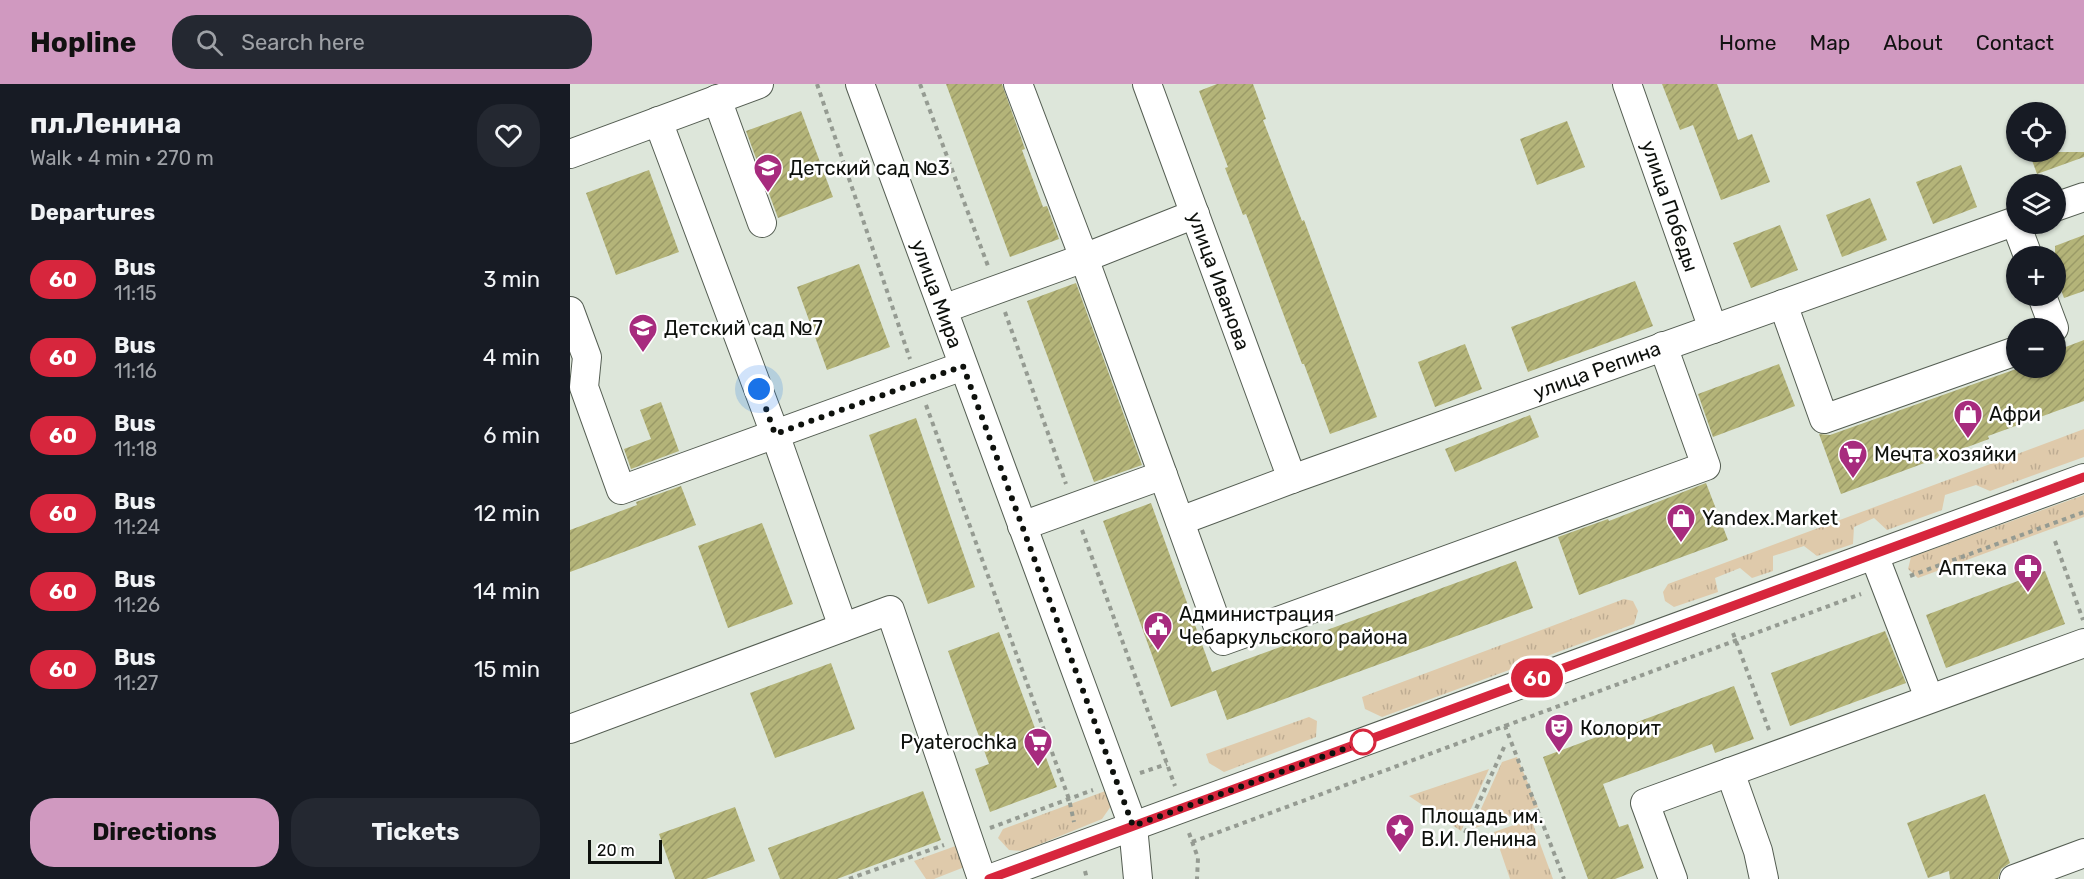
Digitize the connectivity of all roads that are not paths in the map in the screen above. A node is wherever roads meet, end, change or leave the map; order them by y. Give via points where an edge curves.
1 (759, 84) edge
2 (860, 84) edge
3 (1018, 84) edge
4 (1147, 84) edge
5 (1627, 84) edge
6 (717, 99) junction
7 (658, 121) junction
8 (570, 154) edge
9 (2084, 196) edge
10 (2066, 203) edge
11 (1195, 214) junction
12 (762, 223) dead end
13 (2006, 226) edge
14 (1084, 258) junction
15 (1783, 304) junction
16 (943, 309) junction
17 (570, 311) edge
18 (1713, 329) junction
19 (1663, 346) junction
20 (2006, 355) edge
21 (963, 366) junction
22 (775, 434) junction
23 (1163, 475) junction
24 (2084, 477) edge
25 (1292, 479) junction
26 (1180, 521) junction
27 (1023, 526) junction
28 (1874, 555) junction
29 (843, 627) junction
30 (2084, 643) edge
31 (1929, 698) junction
32 (570, 729) edge
33 (1730, 772) junction
34 (1133, 826) junction
35 (2084, 853) edge
36 (982, 879) edge
37 (989, 879) edge
38 (1138, 879) edge
39 (1673, 879) edge
40 (1764, 879) edge
41 (2014, 879) edge

1 - 6 street
2 - 16 street, улица Мира
3 - 14 street
4 - 11 street, улица Иванова
5 - 18 street, улица Победы
6 - 7 street
6 - 12 street
7 - 8 street
7 - 22 street
9 - 10 street
11 - 14 street
11 - 25 street, улица Иванова
13 - 15 street, улица Репина
14 - 16 street
14 - 23 street
15 - 18 street, улица Репина
15 - 20 street via 1824,419
16 - 21 street, улица Мира
17 - 22 street via 586,357 584,387 621,489
18 - 19 street, улица Репина
19 - 25 street, улица Репина
19 - 26 street via 1706,466 1279,621 1223,641
21 - 22 street
21 - 27 street, улица Мира
22 - 29 street
23 - 26 street
23 - 27 street
24 - 28 street
25 - 26 street, улица Репина
27 - 34 street, улица Мира
28 - 31 street
28 - 34 street
29 - 32 street
29 - 36 street via 890,610
30 - 31 street
31 - 33 street
33 - 39 street via 1645,803
33 - 40 street
34 - 37 street
34 - 38 street, улица Мира
35 - 41 street

